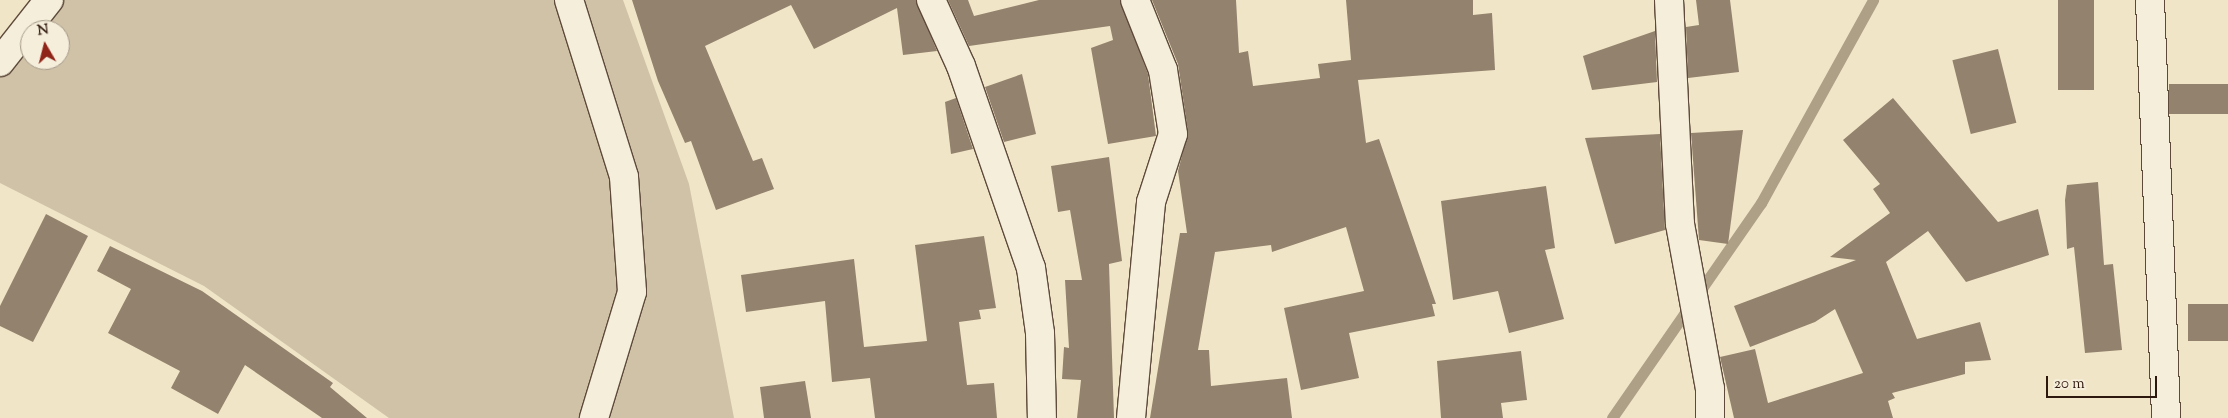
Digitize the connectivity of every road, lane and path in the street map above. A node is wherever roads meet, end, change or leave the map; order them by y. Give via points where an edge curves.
1 (49, 0) edge
2 (569, 0) edge
3 (931, 0) edge
4 (1135, 0) edge
5 (1669, 0) edge
6 (2150, 0) edge
7 (0, 62) edge
8 (594, 418) edge
9 (1042, 418) edge
10 (1130, 418) edge
11 (1710, 418) edge
12 (2166, 418) edge

1 - 7 street
2 - 8 street via 624,177 632,292
3 - 9 street via 961,66 1031,268 1040,333
4 - 10 street via 1162,70 1173,134 1151,202
5 - 11 street via 1678,207 1686,269 1710,389
6 - 12 street

